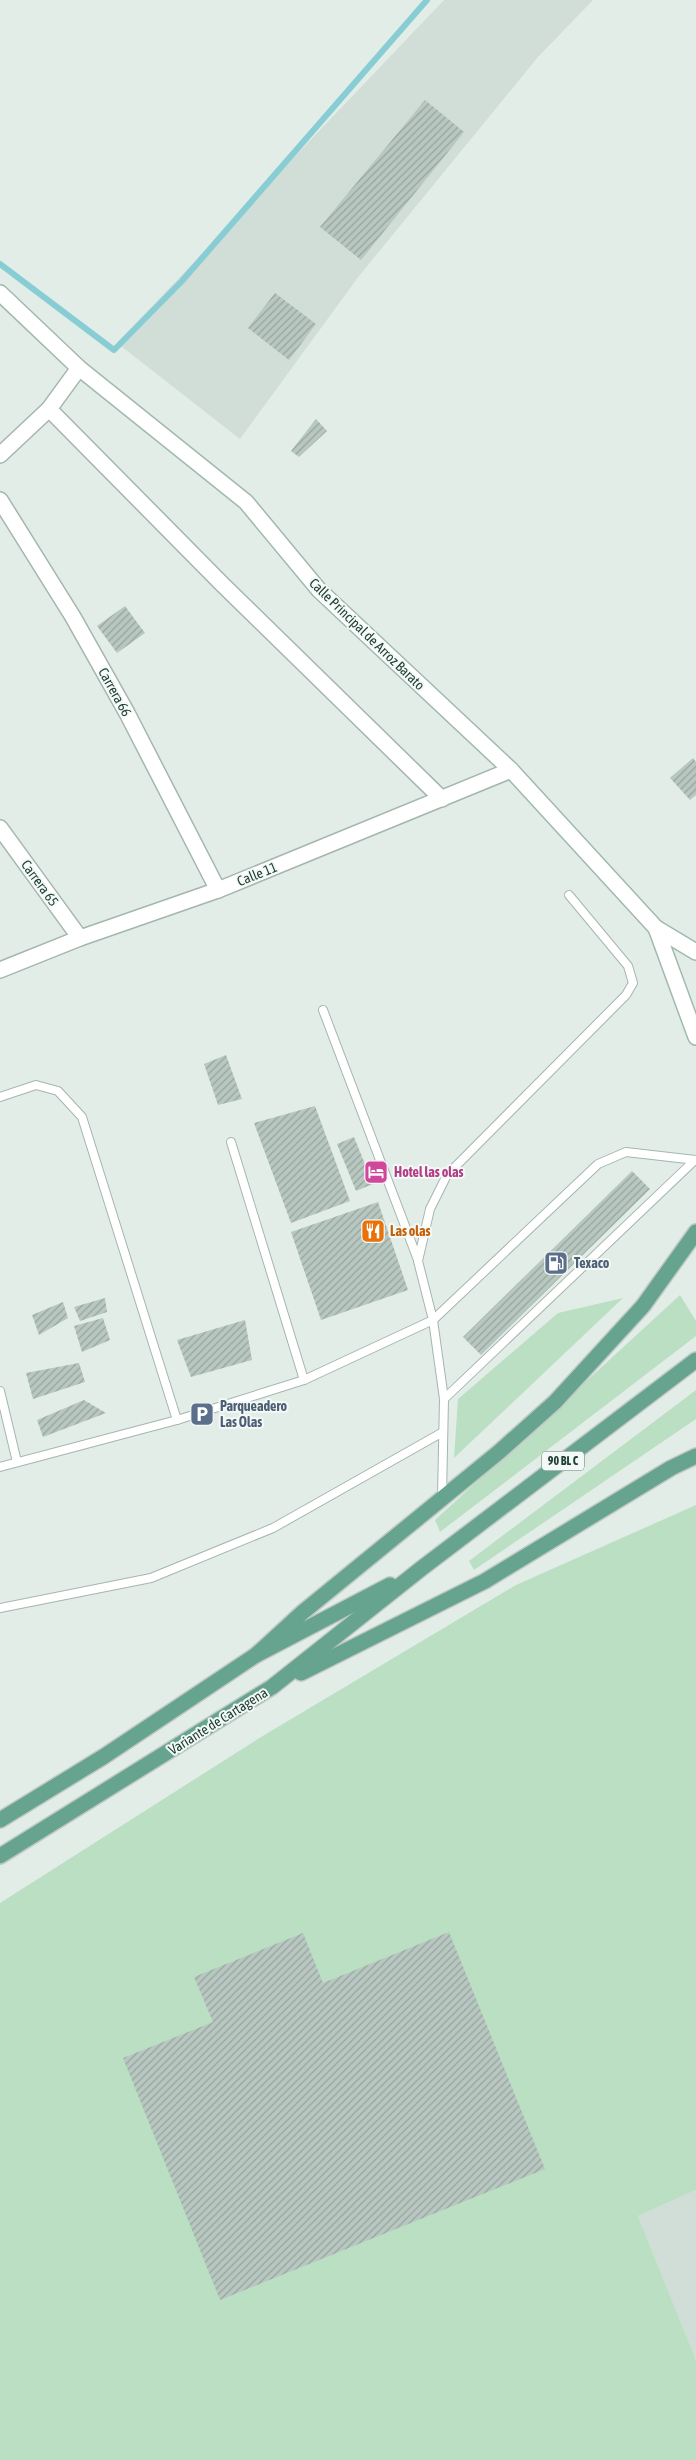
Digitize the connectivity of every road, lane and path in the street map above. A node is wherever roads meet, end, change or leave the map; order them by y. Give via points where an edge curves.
1 (1, 294) edge
2 (79, 368) junction
3 (49, 409) junction
4 (0, 454) edge
5 (0, 500) edge
6 (511, 770) junction
7 (442, 799) junction
8 (0, 828) edge
9 (218, 890) junction
10 (569, 895) dead end
11 (656, 928) junction
12 (80, 938) junction
13 (696, 952) edge
14 (0, 970) edge
15 (323, 1010) dead end
16 (696, 1037) edge
17 (0, 1097) edge
18 (231, 1142) dead end
19 (695, 1160) edge
20 (696, 1232) edge
21 (418, 1261) junction
22 (433, 1320) junction
23 (696, 1360) edge
24 (304, 1380) junction
25 (0, 1391) edge
26 (444, 1399) junction
27 (177, 1420) junction
28 (444, 1432) junction
29 (696, 1456) edge
30 (17, 1462) junction
31 (0, 1467) edge
32 (442, 1496) junction
33 (426, 1565) junction
34 (0, 1608) edge
35 (256, 1655) junction
36 (272, 1687) junction
37 (0, 1820) edge
38 (0, 1856) edge

1 - 2 street, Calle Principal de Arroz Barato
2 - 3 street
2 - 6 street, Calle Principal de Arroz Barato via 246,502 319,590
3 - 4 street
3 - 7 street
5 - 9 street, Carrera 66 via 78,625
6 - 7 street, Calle 11
6 - 11 street, Calle Principal de Arroz Barato
7 - 9 street, Calle 11
8 - 12 street, Carrera 65
9 - 12 street, Calle 11
10 - 21 lane via 628,966 633,982 626,995 447,1175 430,1209
11 - 13 street, Calle Principal de Arroz Barato
11 - 16 street, Calle Principal de Arroz Barato
12 - 14 street, Calle 11
15 - 21 lane
17 - 27 lane via 36,1086 58,1091 82,1117
18 - 24 lane
19 - 22 lane via 626,1152 598,1164
19 - 26 lane
20 - 32 main road via 643,1306 555,1402 499,1452
21 - 22 lane
22 - 24 lane
22 - 26 lane
23 - 33 main road, Variante de Cartagena / 90 BL C
24 - 27 lane
25 - 30 lane
26 - 28 lane
27 - 30 lane
28 - 32 lane
28 - 34 lane via 273,1528 151,1578
29 - 36 main road via 486,1581
30 - 31 lane
32 - 35 main road
33 - 35 main road, Variante de Cartagena / 90 BL C
33 - 36 main road, Variante de Cartagena / 90 BL C
35 - 37 main road, Variante de Cartagena via 103,1757
36 - 38 main road, Variante de Cartagena

